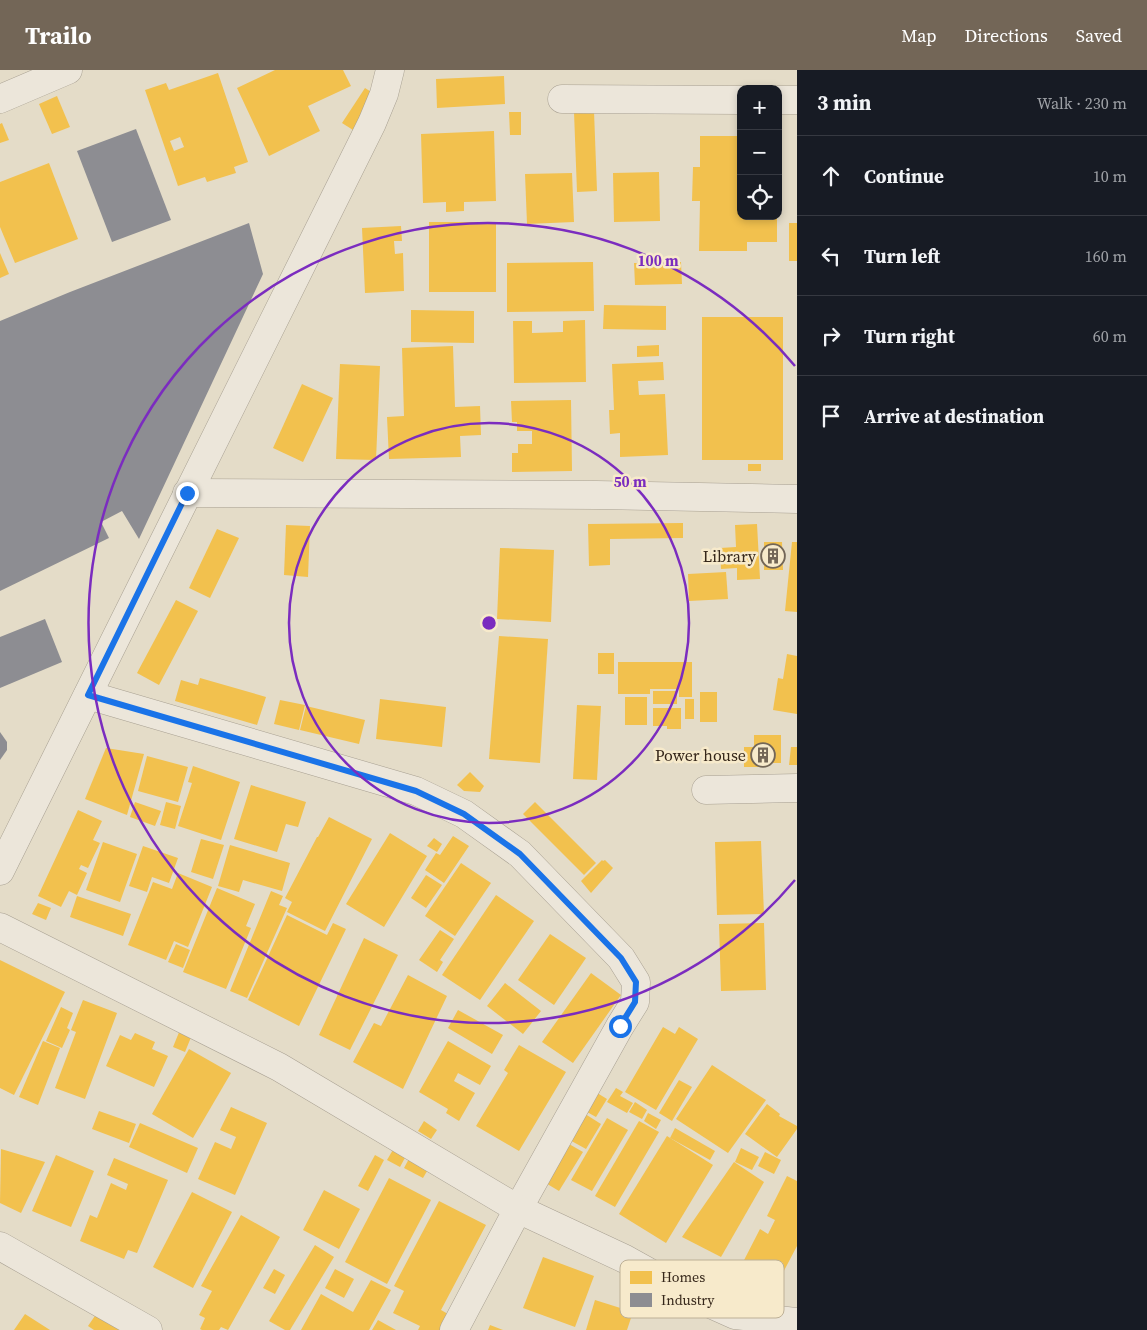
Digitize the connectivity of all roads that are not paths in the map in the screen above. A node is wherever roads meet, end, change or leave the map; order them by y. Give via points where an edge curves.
1 (68, 70) edge
2 (390, 70) edge
3 (0, 99) edge
4 (562, 99) dead end
5 (737, 100) edge
6 (782, 100) edge
7 (797, 100) edge
8 (187, 493) junction
9 (797, 499) edge
10 (88, 695) junction
11 (797, 788) edge
12 (706, 790) dead end
13 (0, 872) edge
14 (0, 927) edge
15 (518, 1210) junction
16 (0, 1246) edge
17 (627, 1260) edge
18 (762, 1318) edge
19 (797, 1322) edge
20 (148, 1330) edge
21 (454, 1330) edge

1 - 3 street
2 - 8 street via 372,124
4 - 5 street
6 - 7 street
8 - 9 street
8 - 10 street
10 - 13 street
10 - 15 street via 416,791 464,814 520,854 621,958 636,982 635,1002
11 - 12 street
14 - 15 street via 279,1067
15 - 17 street
15 - 21 street
16 - 20 street
18 - 19 street

